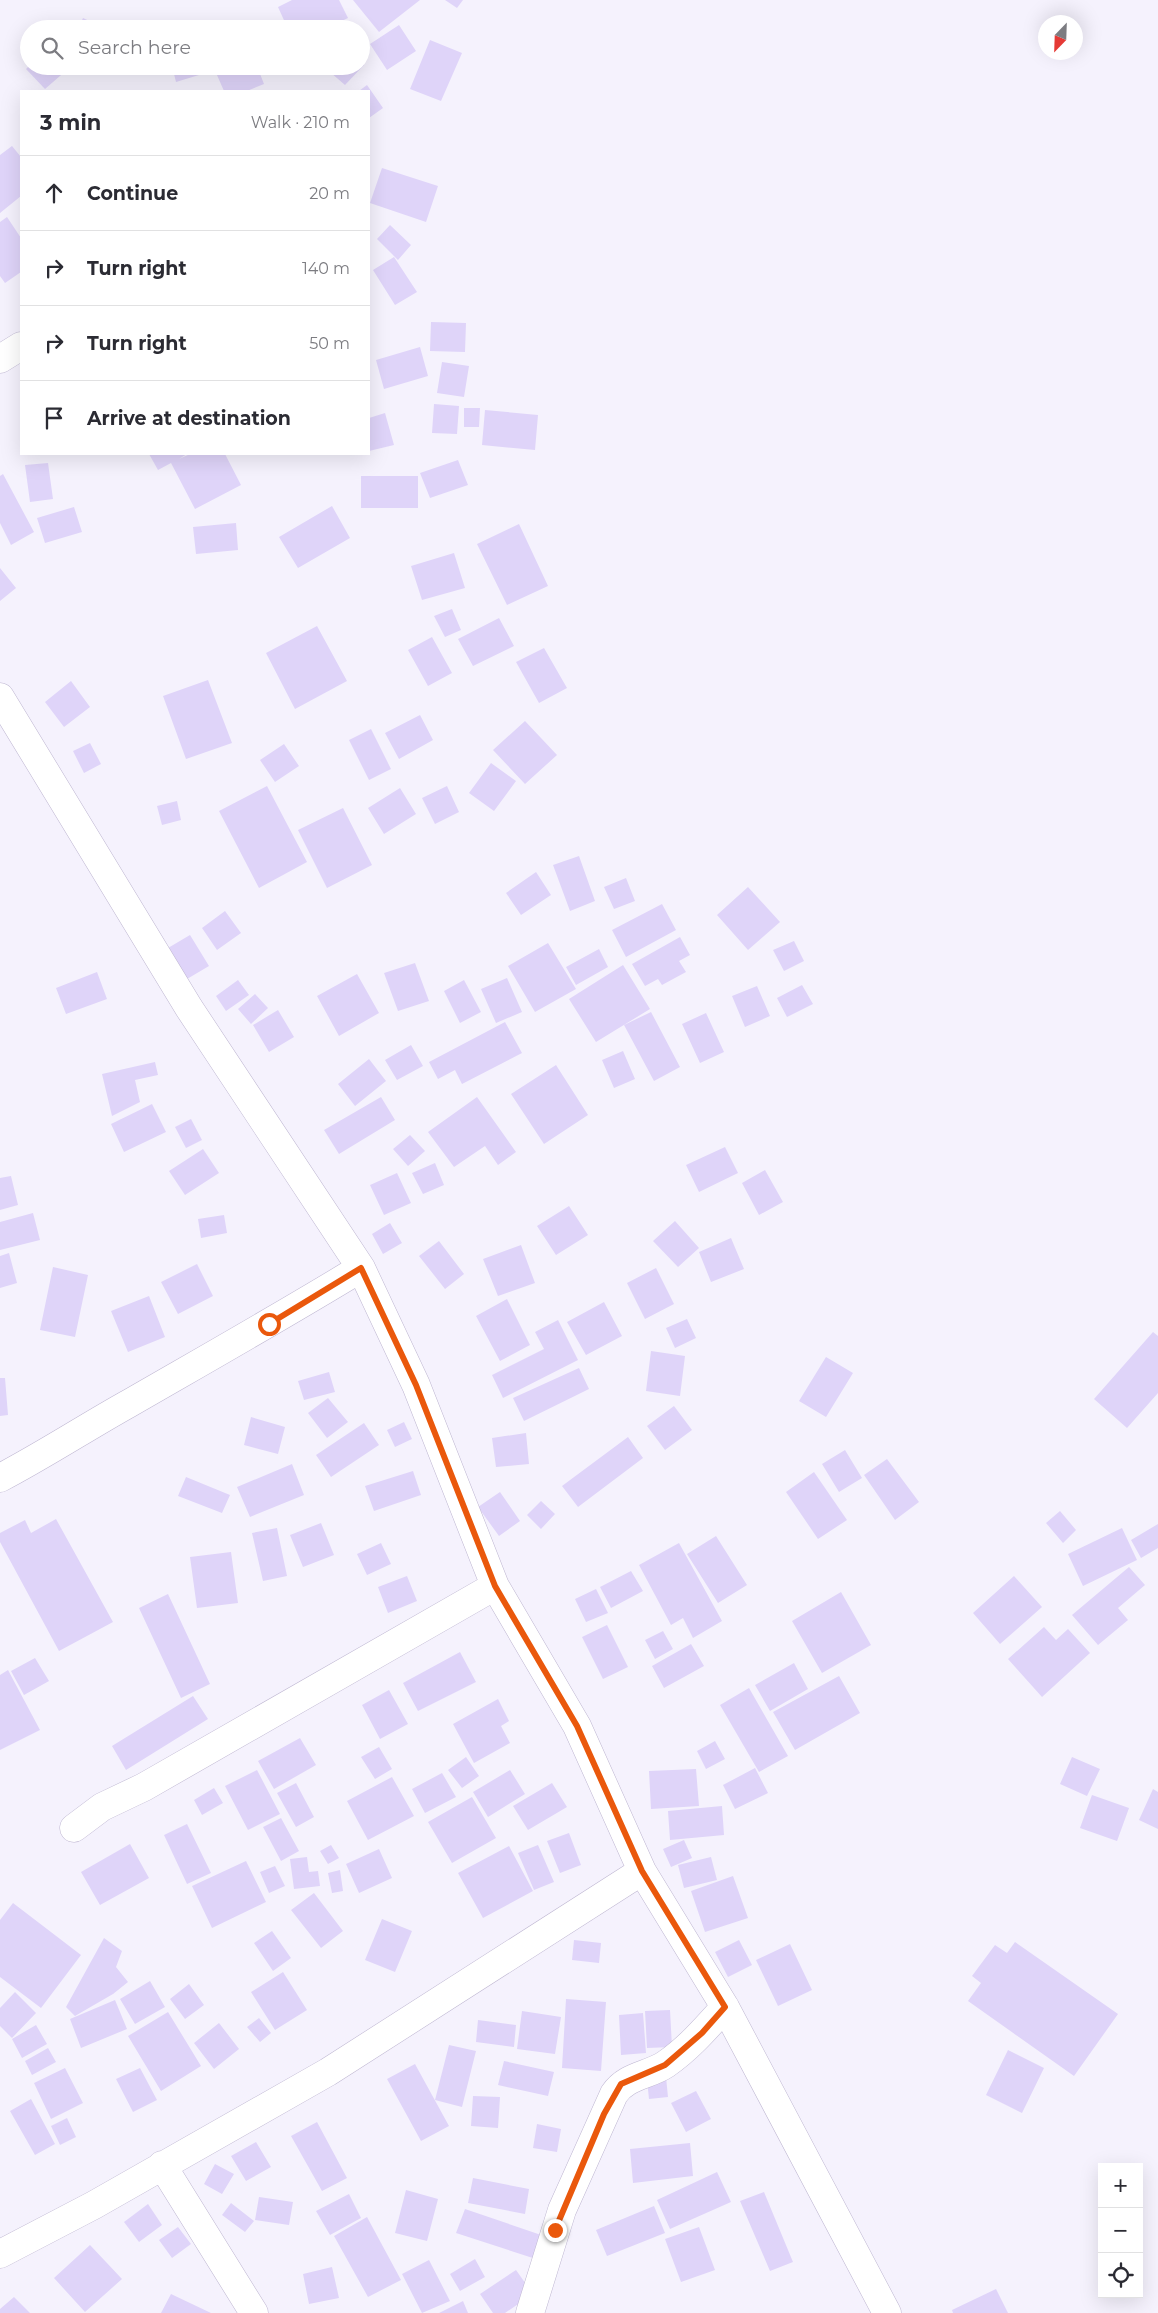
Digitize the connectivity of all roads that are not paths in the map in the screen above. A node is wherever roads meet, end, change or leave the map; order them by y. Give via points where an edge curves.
1 (20, 347) edge
2 (0, 359) edge
3 (0, 697) edge
4 (361, 1268) junction
5 (0, 1478) edge
6 (495, 1586) junction
7 (74, 1828) dead end
8 (642, 1871) junction
9 (725, 2007) junction
10 (162, 2165) junction
11 (0, 2254) edge
12 (254, 2313) edge
13 (530, 2313) edge
14 (887, 2313) edge

1 - 2 street
3 - 4 street via 189,1008
4 - 5 street
4 - 6 street via 416,1385
6 - 7 street via 144,1787 102,1807
6 - 8 street via 577,1726
8 - 9 street
8 - 10 street via 328,2072
9 - 13 street via 665,2065 621,2084 614,2094 562,2210
9 - 14 street
10 - 11 street
10 - 12 street

